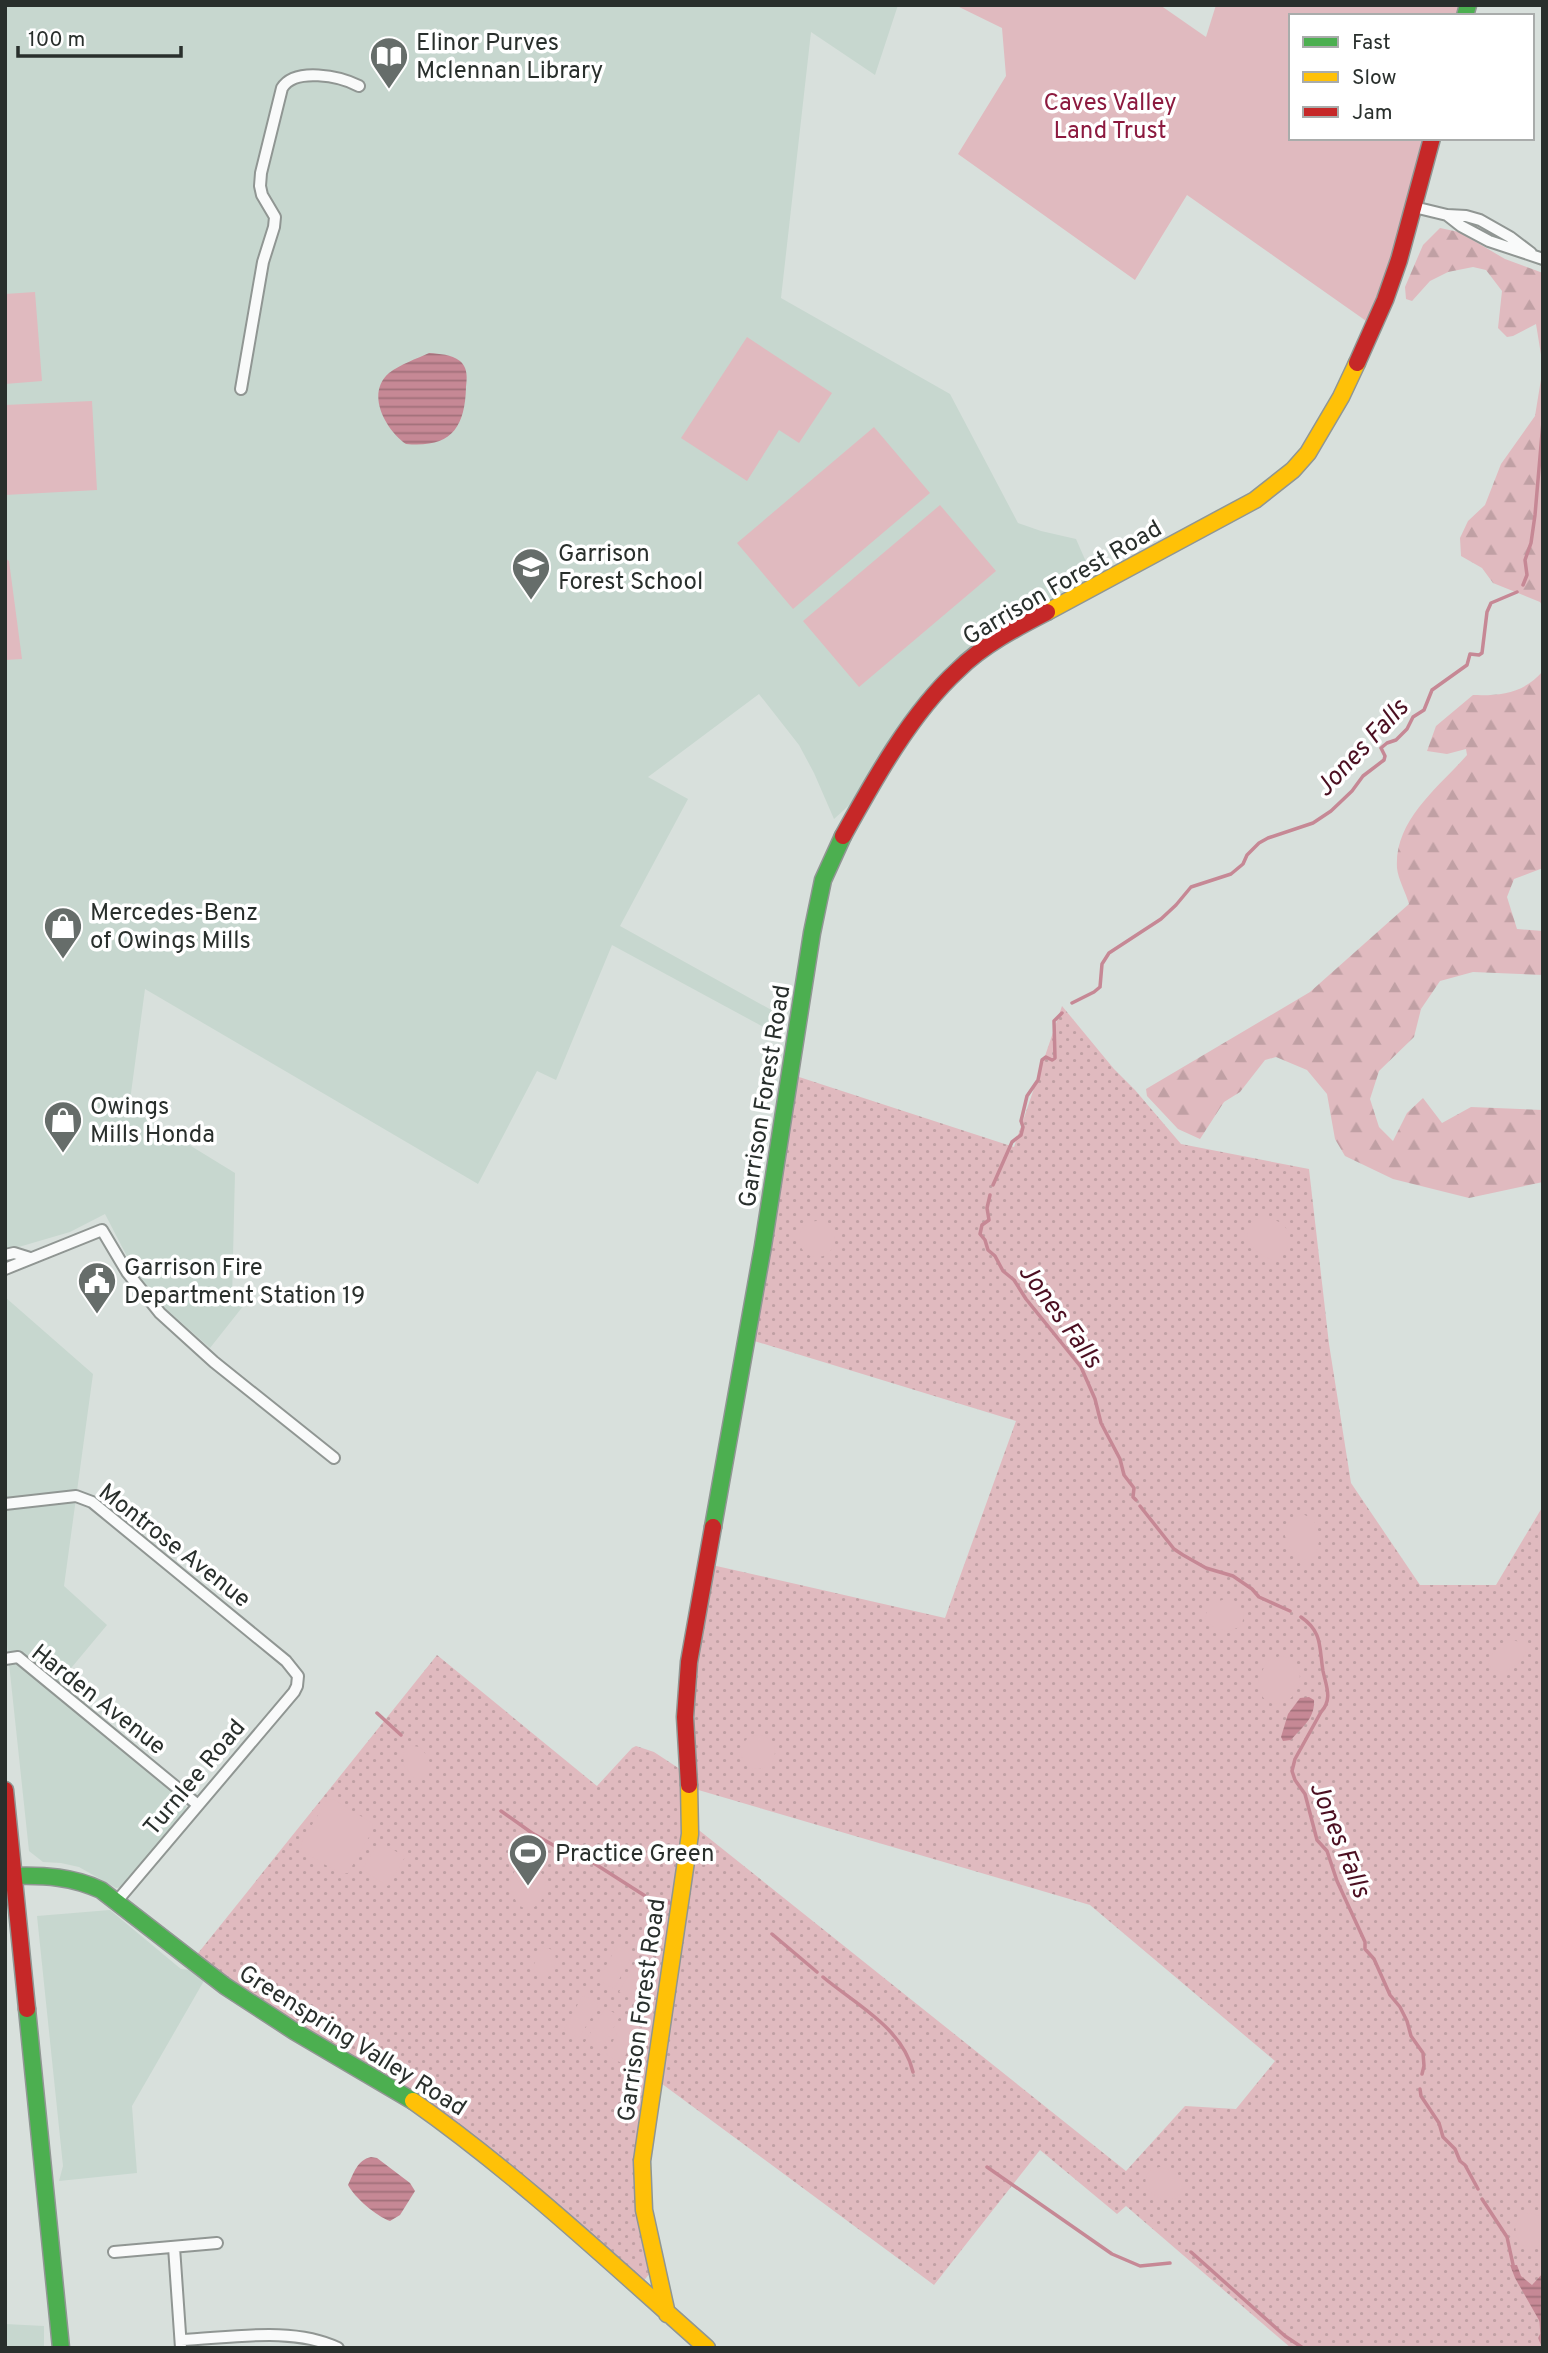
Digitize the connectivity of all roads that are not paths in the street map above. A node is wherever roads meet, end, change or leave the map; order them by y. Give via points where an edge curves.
1 (359, 86) dead end
2 (1431, 140) edge
3 (1414, 207) junction
4 (1543, 259) edge
5 (241, 389) dead end
6 (5, 1255) edge
7 (30, 1258) junction
8 (5, 1269) edge
9 (334, 1458) dead end
10 (5, 1504) edge
11 (5, 1659) edge
12 (298, 1676) joint
13 (5, 1790) edge
14 (198, 1805) junction
15 (8, 1876) edge
16 (117, 1901) junction
17 (217, 2243) dead end
18 (174, 2247) junction
19 (114, 2252) dead end
20 (667, 2314) junction
21 (181, 2344) edge
22 (61, 2348) edge
23 (338, 2348) edge
24 (707, 2348) edge

1 - 5 street via 335,77 295,77 282,88 260,186 275,217 274,227
2 - 3 main road, Garrison Forest Road
3 - 4 street via 1447,215 1489,242
3 - 20 main road, Garrison Forest Road via 1385,299 1341,397 1320,436 1293,470 1255,500 1021,626 957,670 928,701 871,785 823,880 686,1688 690,1834 642,2161 643,2210
6 - 7 street
7 - 8 street
7 - 9 street via 102,1230 127,1272 160,1313
10 - 12 street, Montrose Avenue via 76,1496 92,1502 286,1661
11 - 14 street, Harden Avenue via 18,1657
12 - 14 street, Turnlee Road via 294,1692
13 - 15 main road
14 - 16 street, Turnlee Road
15 - 16 main road, Greenspring Valley Road via 77,1880
15 - 22 main road
16 - 20 main road, Greenspring Valley Road via 225,1986 401,2092 460,2134
17 - 18 street
18 - 19 street
18 - 21 street
20 - 24 main road, Greenspring Valley Road
21 - 23 street via 298,2336

